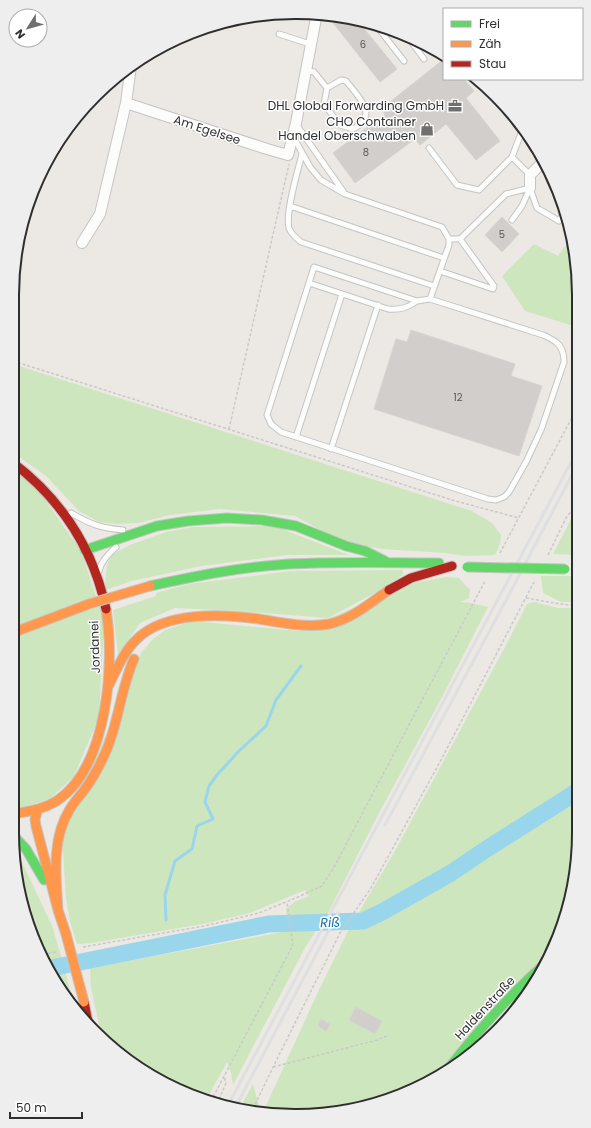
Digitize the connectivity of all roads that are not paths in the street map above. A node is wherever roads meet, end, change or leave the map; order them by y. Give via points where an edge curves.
1 (315, 20) edge
2 (382, 33) edge
3 (279, 34) dead end
4 (310, 44) junction
5 (414, 46) edge
6 (424, 59) dead end
7 (404, 61) dead end
8 (306, 70) junction
9 (130, 74) edge
10 (327, 88) junction
11 (126, 103) junction
12 (296, 124) junction
13 (520, 135) edge
14 (291, 139) junction
15 (429, 148) dead end
16 (302, 154) junction
17 (512, 157) junction
18 (539, 166) edge
19 (530, 175) junction
20 (530, 188) junction
21 (345, 194) junction
22 (290, 206) junction
23 (561, 218) edge
24 (512, 220) dead end
25 (449, 239) junction
26 (460, 239) junction
27 (82, 243) dead end
28 (444, 258) junction
29 (440, 271) junction
30 (309, 283) junction
31 (434, 286) junction
32 (342, 294) junction
33 (430, 299) junction
34 (418, 301) junction
35 (378, 305) junction
36 (296, 437) junction
37 (331, 448) junction
38 (19, 467) edge
39 (60, 508) junction
40 (142, 530) junction
41 (85, 550) junction
42 (387, 563) junction
43 (452, 566) junction
44 (568, 569) dead end
45 (98, 580) junction
46 (164, 624) junction
47 (19, 630) edge
48 (108, 685) junction
49 (38, 809) junction
50 (19, 813) edge
51 (20, 842) edge
52 (58, 910) junction
53 (533, 974) edge
54 (86, 1013) edge
55 (458, 1056) edge

1 - 4 street
2 - 7 lane
3 - 4 lane
4 - 8 street
5 - 6 lane
8 - 10 lane via 314,72
8 - 12 street
9 - 11 street
10 - 10 lane via 324,104 340,125 353,129 365,121 365,106 346,81 341,80
11 - 14 street, Am Egelsee via 289,156
11 - 27 street via 100,214
12 - 14 street
12 - 21 lane
13 - 17 lane
14 - 16 lane
15 - 17 lane via 457,185 479,190
16 - 21 lane via 321,180
16 - 22 lane
17 - 19 lane
18 - 19 street
19 - 20 street
20 - 23 lane via 537,208 559,221
20 - 24 lane
20 - 26 lane via 506,194
21 - 25 lane via 442,226
22 - 28 lane
22 - 31 lane via 288,226 291,233 301,242
25 - 26 lane
25 - 28 lane
26 - 29 lane via 494,286 493,289
28 - 29 lane
29 - 31 lane
30 - 32 lane
30 - 34 lane via 314,267
30 - 36 lane via 267,415 275,428
31 - 33 lane
32 - 35 lane
32 - 36 lane
33 - 34 lane
33 - 37 lane via 542,335 558,344 564,353 564,362 541,430 509,492 496,500 488,499
34 - 35 lane via 399,310
35 - 37 lane
36 - 37 lane
38 - 39 main road, Jordanei via 38,482
39 - 40 lane via 88,523 104,528
39 - 41 main road, Jordanei
40 - 41 main road
40 - 42 main road via 188,520 262,520 296,526 365,551
40 - 45 lane via 119,543 107,555 100,567
41 - 45 main road, Jordanei
42 - 43 main road via 439,563
42 - 47 main road, bridge via 277,565 215,572 150,586
43 - 44 main road, bridge
43 - 46 main road via 398,584 356,614 336,623 286,623 207,615 179,618
45 - 48 main road, Jordanei via 108,619
46 - 48 main road via 150,629 133,642
46 - 52 main road via 138,651 131,664 124,680 107,750 60,832 56,861
48 - 49 main road, Jordanei via 102,721 85,769 62,797
49 - 50 main road, Jordanei
49 - 52 main road via 36,826
51 - 52 main road via 28,851
52 - 54 main road, bridge
53 - 55 main road, Haldenstraße via 475,1034

